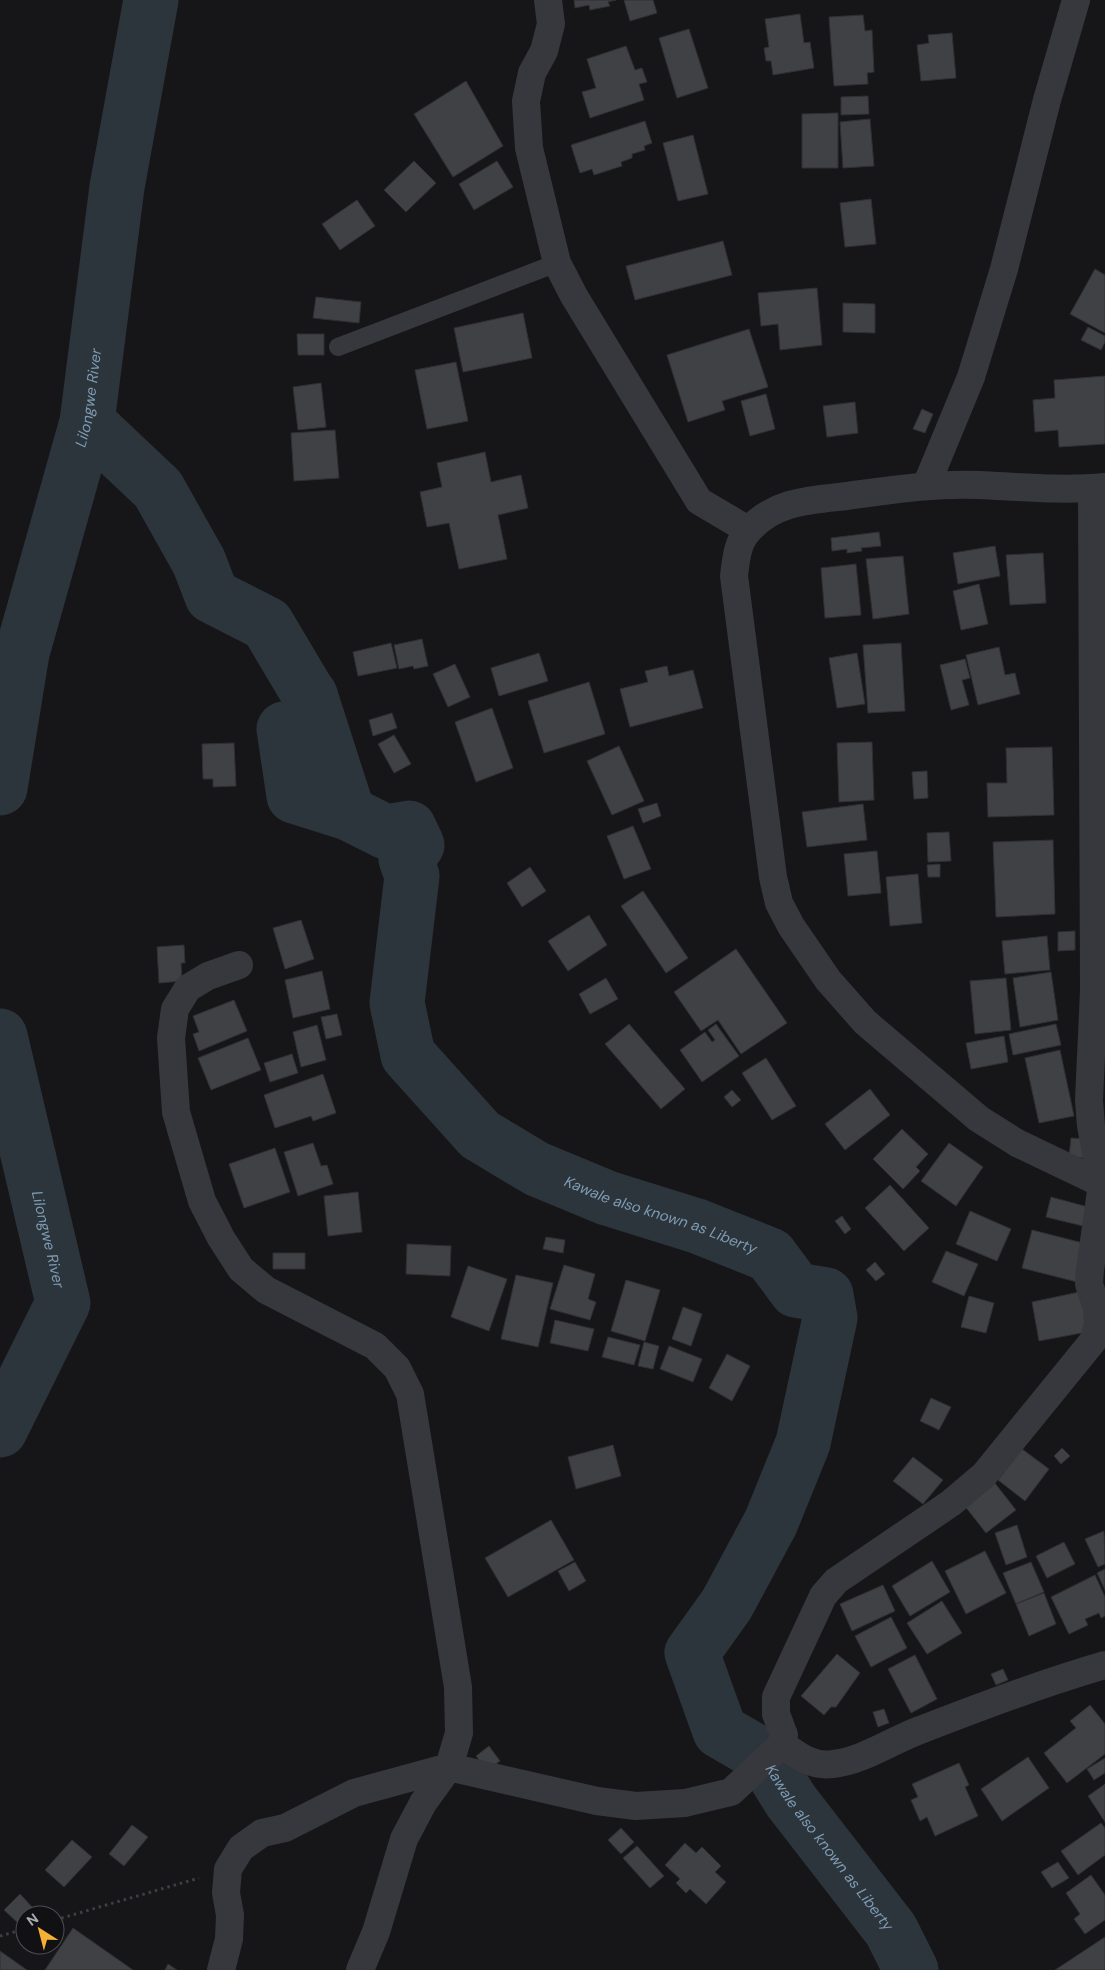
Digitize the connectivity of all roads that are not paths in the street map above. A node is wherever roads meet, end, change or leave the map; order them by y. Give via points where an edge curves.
1 (548, 0) edge
2 (1076, 0) edge
3 (557, 263) junction
4 (338, 347) dead end
5 (926, 486) junction
6 (1099, 487) edge
7 (748, 530) junction
8 (239, 965) dead end
9 (1103, 1185) edge
10 (1105, 1665) edge
11 (779, 1747) junction
12 (449, 1767) junction
13 (221, 1970) edge
14 (360, 1970) edge

1 - 3 street via 551,24 544,51 532,73 526,101 529,148
2 - 5 street via 1004,269 971,377
3 - 4 lane
3 - 7 street via 699,500
5 - 6 street
5 - 7 street via 794,502 767,514
6 - 9 street via 1094,991 1089,1100
7 - 9 street via 737,550 734,576 773,877 779,903 791,926 828,980 865,1022 980,1119 1017,1143
8 - 12 street via 208,976 188,988 175,1009 171,1038 176,1112 202,1201 241,1269 266,1290 375,1346 397,1368 410,1394 458,1686 459,1733
9 - 11 street via 1089,1284 1097,1308 1098,1325 1093,1341 984,1475 951,1503 836,1581 822,1596 776,1698 776,1714 784,1735
10 - 11 street via 983,1706 890,1742 862,1758 832,1764 806,1761
11 - 12 street via 731,1792 685,1803 636,1806 597,1801
12 - 13 street via 354,1793 285,1828 262,1834 241,1848 228,1869 229,1939
12 - 14 street via 423,1803 404,1839 376,1932

